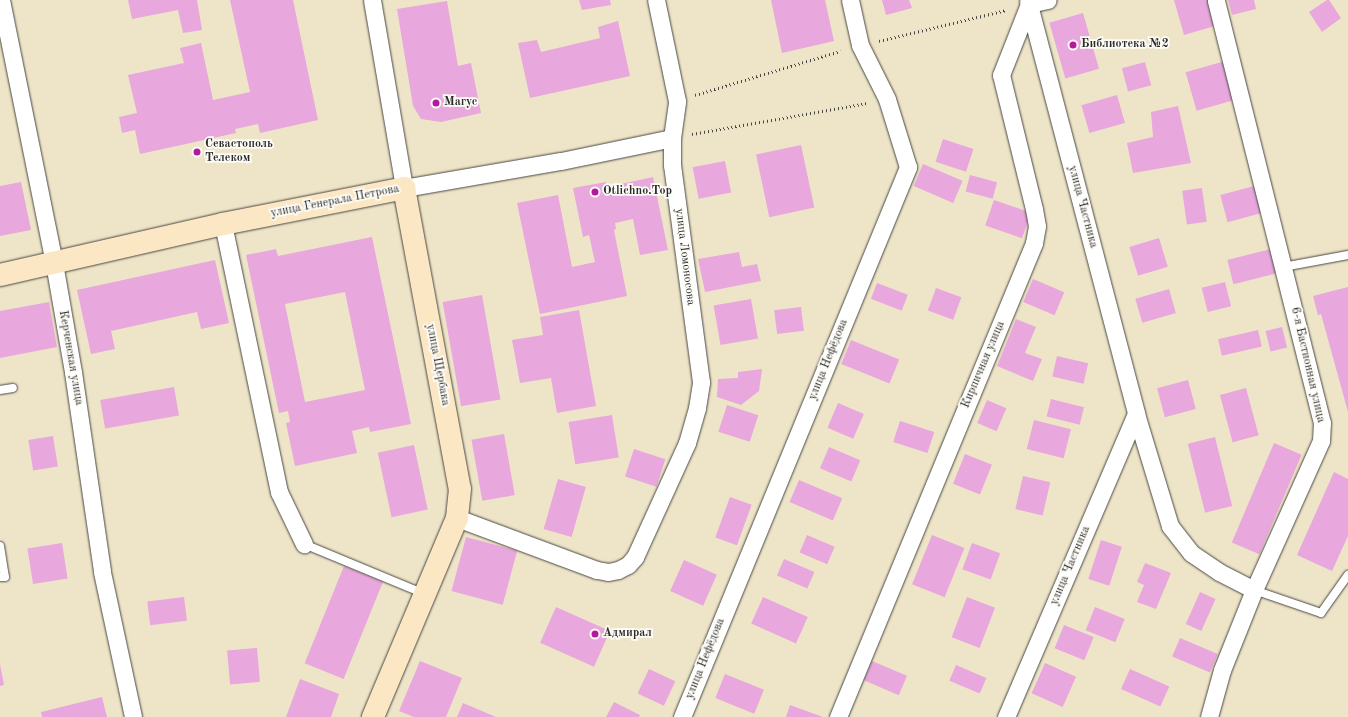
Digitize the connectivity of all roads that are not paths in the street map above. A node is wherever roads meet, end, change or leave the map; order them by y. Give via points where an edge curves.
1 (0, 0) edge
2 (372, 0) edge
3 (656, 0) edge
4 (850, 0) edge
5 (1048, 0) edge
6 (1216, 0) edge
7 (1029, 2) edge
8 (672, 138) junction
9 (404, 188) junction
10 (224, 224) junction
11 (1348, 255) edge
12 (54, 263) junction
13 (1283, 267) junction
14 (0, 275) edge
15 (13, 388) dead end
16 (0, 390) edge
17 (1136, 414) junction
18 (457, 518) junction
19 (304, 544) joint
20 (0, 546) edge
21 (1348, 575) edge
22 (0, 577) edge
23 (1254, 590) junction
24 (424, 594) junction
25 (133, 717) edge
26 (373, 717) edge
27 (682, 717) edge
28 (838, 717) edge
29 (1006, 717) edge
30 (1209, 717) edge

1 - 12 street, Керченская улица
2 - 9 street, улица Щербака
3 - 8 street, улица Ломоносова via 677,100
4 - 27 street, улица Нефёдова via 860,45 887,99 908,167
5 - 7 street
6 - 13 street, 6-я Бастионная улица
7 - 17 street, улица Частника
7 - 28 street, Кирпичная улица via 1001,75 1034,209 1037,226 1034,243
8 - 9 street, улица Генерала Петрова via 561,161
8 - 18 street, улица Ломоносова via 672,165 701,382 687,443 635,557 618,570 597,570
9 - 10 main road, улица Генерала Петрова
9 - 18 main road, улица Щербака via 460,489
10 - 12 main road, улица Генерала Петрова
10 - 19 street via 279,492
11 - 13 lane
12 - 14 main road, улица Генерала Петрова
12 - 25 street, Керченская улица via 78,398 102,572
13 - 23 street, 6-я Бастионная улица via 1319,406 1322,431 1321,441
15 - 16 lane
17 - 23 street, улица Частника via 1170,526 1191,553 1219,572
17 - 29 street, улица Частника
18 - 24 main road, улица Щербака
19 - 24 lane
20 - 22 lane via 5,577
21 - 23 lane via 1321,612
23 - 30 street, 6-я Бастионная улица via 1222,670
24 - 26 main road, улица Щербака

